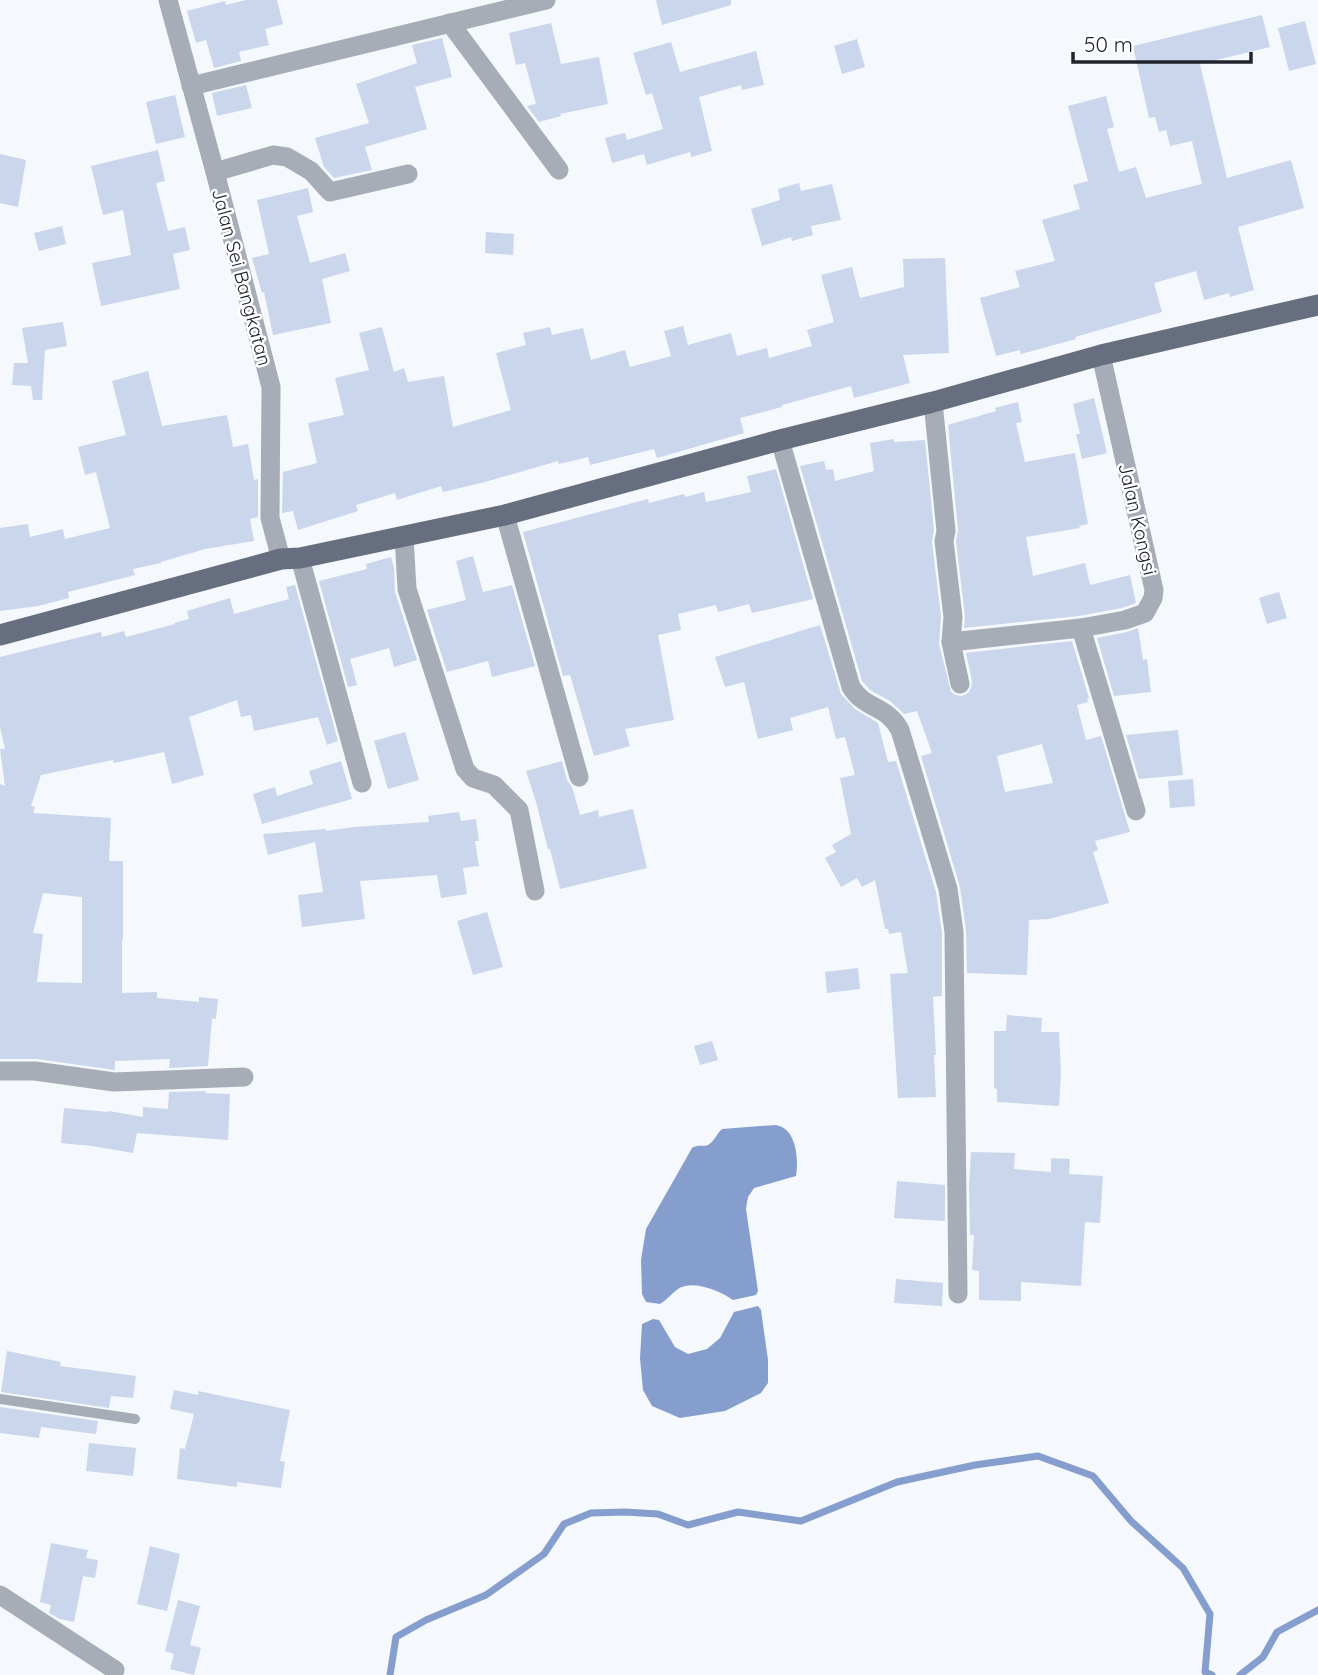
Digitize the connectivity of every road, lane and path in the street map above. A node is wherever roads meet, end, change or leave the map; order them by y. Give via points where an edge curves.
1 (168, 0) edge
2 (546, 0) edge
3 (450, 23) junction
4 (191, 86) junction
5 (559, 170) dead end
6 (215, 172) junction
7 (408, 174) dead end
8 (1318, 305) edge
9 (1101, 355) junction
10 (933, 402) junction
11 (780, 440) junction
12 (505, 514) junction
13 (404, 536) junction
14 (291, 559) junction
15 (1081, 628) junction
16 (0, 635) edge
17 (951, 642) junction
18 (960, 684) dead end
19 (579, 777) dead end
20 (362, 783) dead end
21 (1136, 811) dead end
22 (535, 891) dead end
23 (0, 1071) edge
24 (244, 1077) dead end
25 (958, 1294) dead end
26 (0, 1399) edge
27 (135, 1419) dead end
28 (0, 1595) edge
29 (115, 1670) dead end

1 - 4 street, Jalan Sei Bangkatan
2 - 3 street
3 - 4 street
3 - 5 street
4 - 6 street, Jalan Sei Bangkatan
6 - 7 street via 273,155 287,157 311,171 330,192
6 - 14 street, Jalan Sei Bangkatan via 271,387 270,518
8 - 9 main road
9 - 10 main road
9 - 15 street, Jalan Kongsi via 1154,590 1145,613
10 - 11 main road
10 - 17 street via 953,617
11 - 12 main road
11 - 25 street via 851,687 861,700 890,715 900,730 947,889 954,932
12 - 13 main road
12 - 19 street
13 - 14 main road
13 - 22 street via 407,589 465,769 473,778 495,785 519,810
14 - 16 main road
14 - 20 street, Jalan Sei Bangkatan
15 - 17 street, Jalan Kongsi
15 - 21 street
17 - 18 street
23 - 24 street via 114,1082
26 - 27 lane
28 - 29 street

